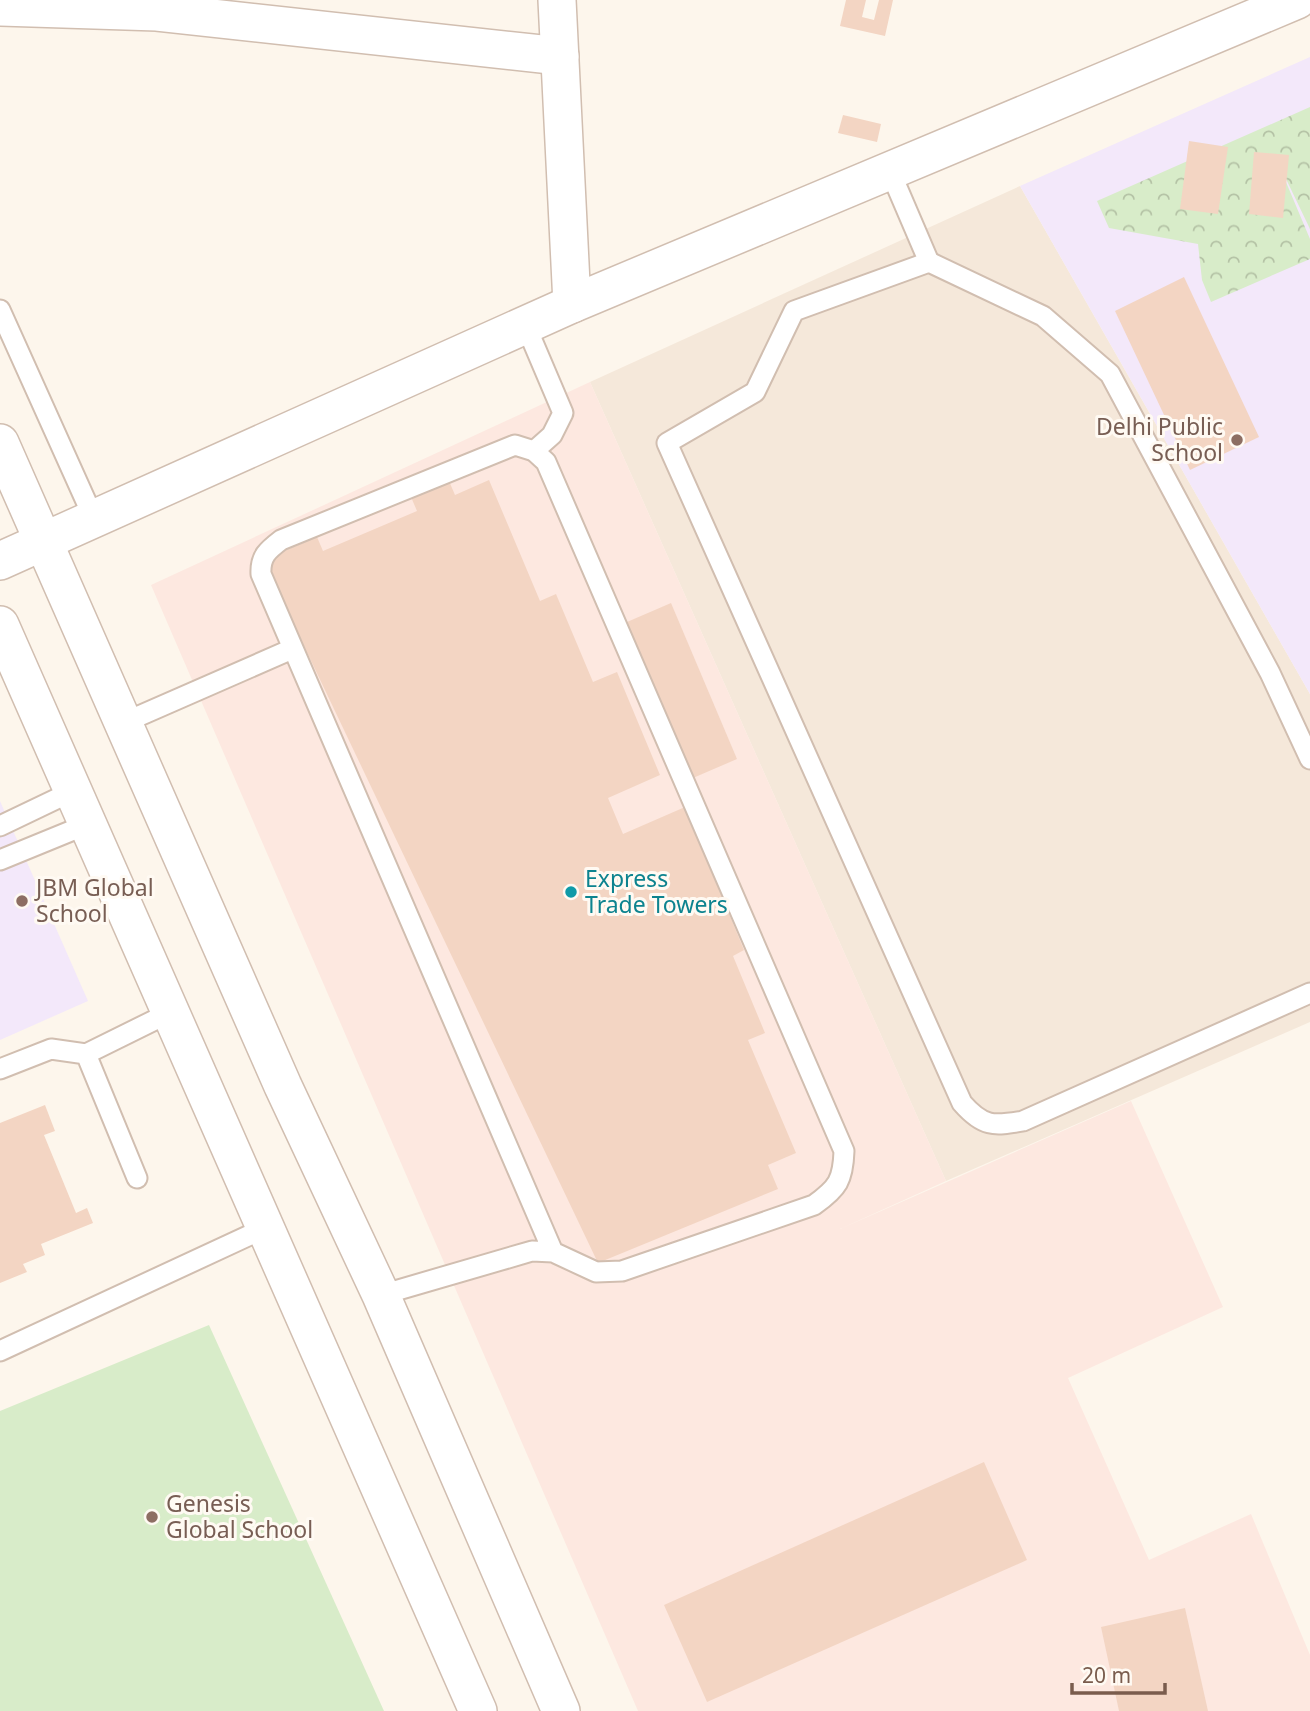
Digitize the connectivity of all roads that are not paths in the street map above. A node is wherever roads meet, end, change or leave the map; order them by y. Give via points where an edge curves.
1 (557, 0) edge
2 (1297, 0) edge
3 (0, 7) edge
4 (560, 56) junction
5 (890, 171) junction
6 (929, 262) junction
7 (572, 304) junction
8 (0, 310) edge
9 (526, 326) junction
10 (0, 443) edge
11 (534, 451) junction
12 (94, 519) junction
13 (44, 542) junction
14 (0, 561) edge
15 (0, 625) edge
16 (292, 649) junction
17 (123, 723) junction
18 (1310, 759) edge
19 (73, 791) junction
20 (88, 824) junction
21 (0, 826) edge
22 (0, 860) edge
23 (1310, 993) edge
24 (171, 1012) junction
25 (86, 1054) junction
26 (0, 1069) edge
27 (137, 1178) dead end
28 (265, 1228) junction
29 (553, 1252) junction
30 (381, 1295) junction
31 (0, 1351) edge
32 (478, 1711) edge
33 (561, 1711) edge

1 - 4 street
2 - 5 street
3 - 4 street via 157,12
4 - 7 street
5 - 6 lane
5 - 7 street
6 - 18 lane via 1043,316 1110,374 1270,673
6 - 23 lane via 794,311 755,392 667,443 962,1103 975,1118 993,1126 1023,1121
7 - 9 street
8 - 12 lane
9 - 11 lane via 563,413 552,435
9 - 12 street
10 - 13 street
11 - 16 lane via 515,445 500,449 281,540 267,551 261,574
11 - 29 lane via 546,463 844,1151 844,1175 814,1205 622,1270 596,1272
12 - 13 street
13 - 14 street
13 - 17 street
15 - 19 street
16 - 17 lane
16 - 29 lane
17 - 30 street via 277,1073
19 - 20 street
19 - 21 lane
20 - 22 lane
20 - 24 street
24 - 25 lane
24 - 28 street
25 - 26 lane via 51,1049
25 - 27 lane
28 - 31 lane
28 - 32 street
29 - 30 lane via 516,1255
30 - 33 street

